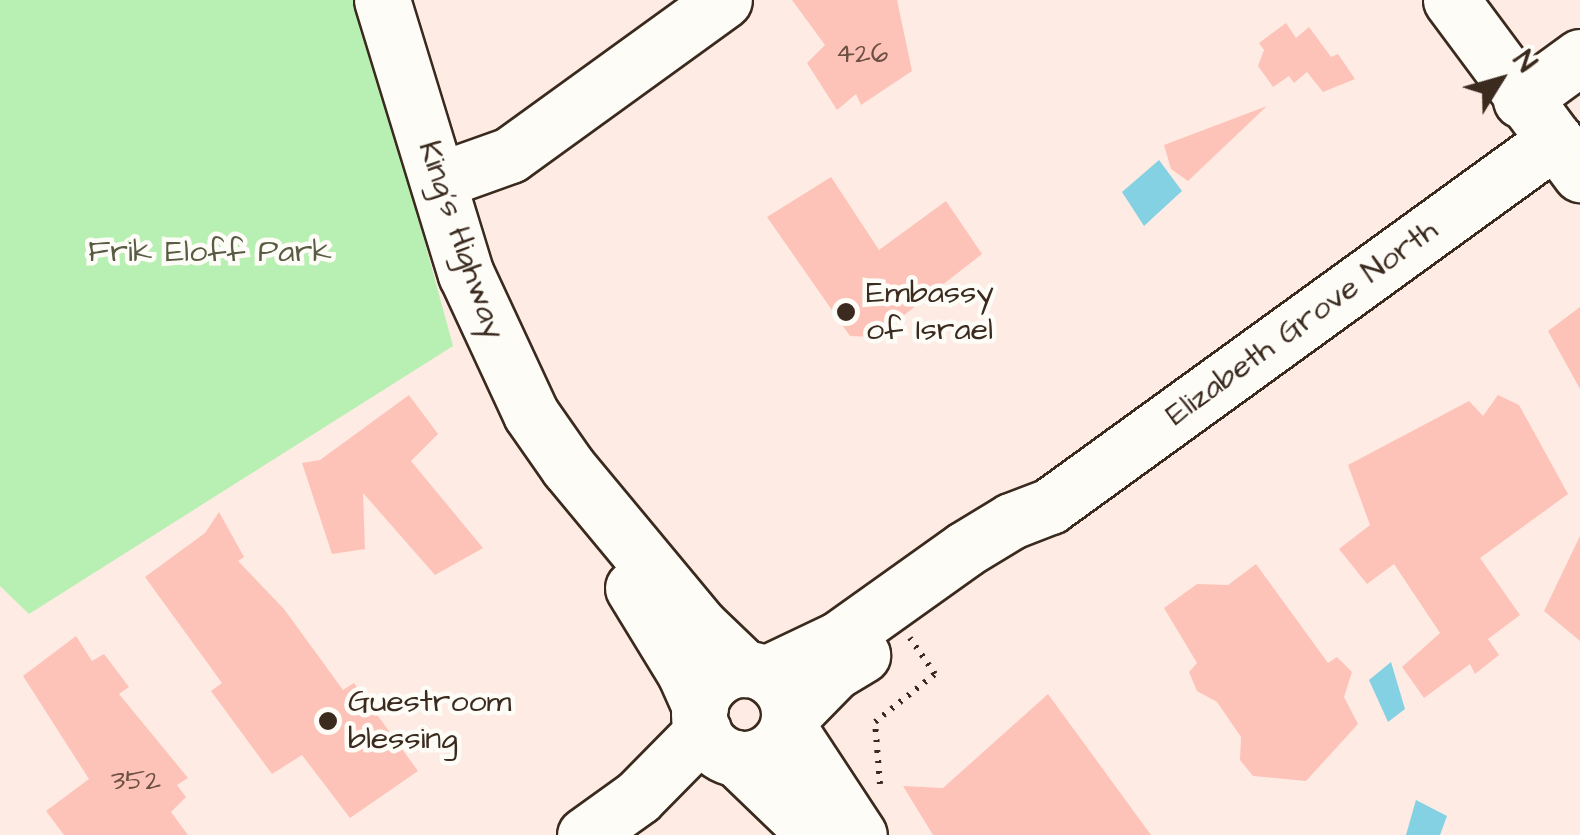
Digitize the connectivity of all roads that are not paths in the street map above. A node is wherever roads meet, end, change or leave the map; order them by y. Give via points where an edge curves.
1 (724, 0) edge
2 (1450, 0) edge
3 (398, 6) edge
4 (1580, 57) edge
5 (1552, 138) edge
6 (440, 180) junction
7 (568, 467) junction
8 (1031, 514) junction
9 (772, 697) junction
10 (716, 738) junction
11 (870, 812) edge
12 (585, 835) edge
13 (816, 835) edge

1 - 6 street via 510,155
2 - 5 street
3 - 6 street, King's Highway
4 - 5 street, Elizabeth Grove North
5 - 8 street, Elizabeth Grove North
6 - 7 street, King's Highway via 466,274 504,363
7 - 9 street, King's Highway via 702,628
7 - 10 street, King's Highway
8 - 9 street, Elizabeth Grove North via 965,548
8 - 9 street, Elizabeth Grove North via 974,583 906,633
9 - 10 street via 779,743 762,756
9 - 10 street via 719,676 703,694
9 - 11 street, King's Highway
10 - 12 street
10 - 13 street, King's Highway

